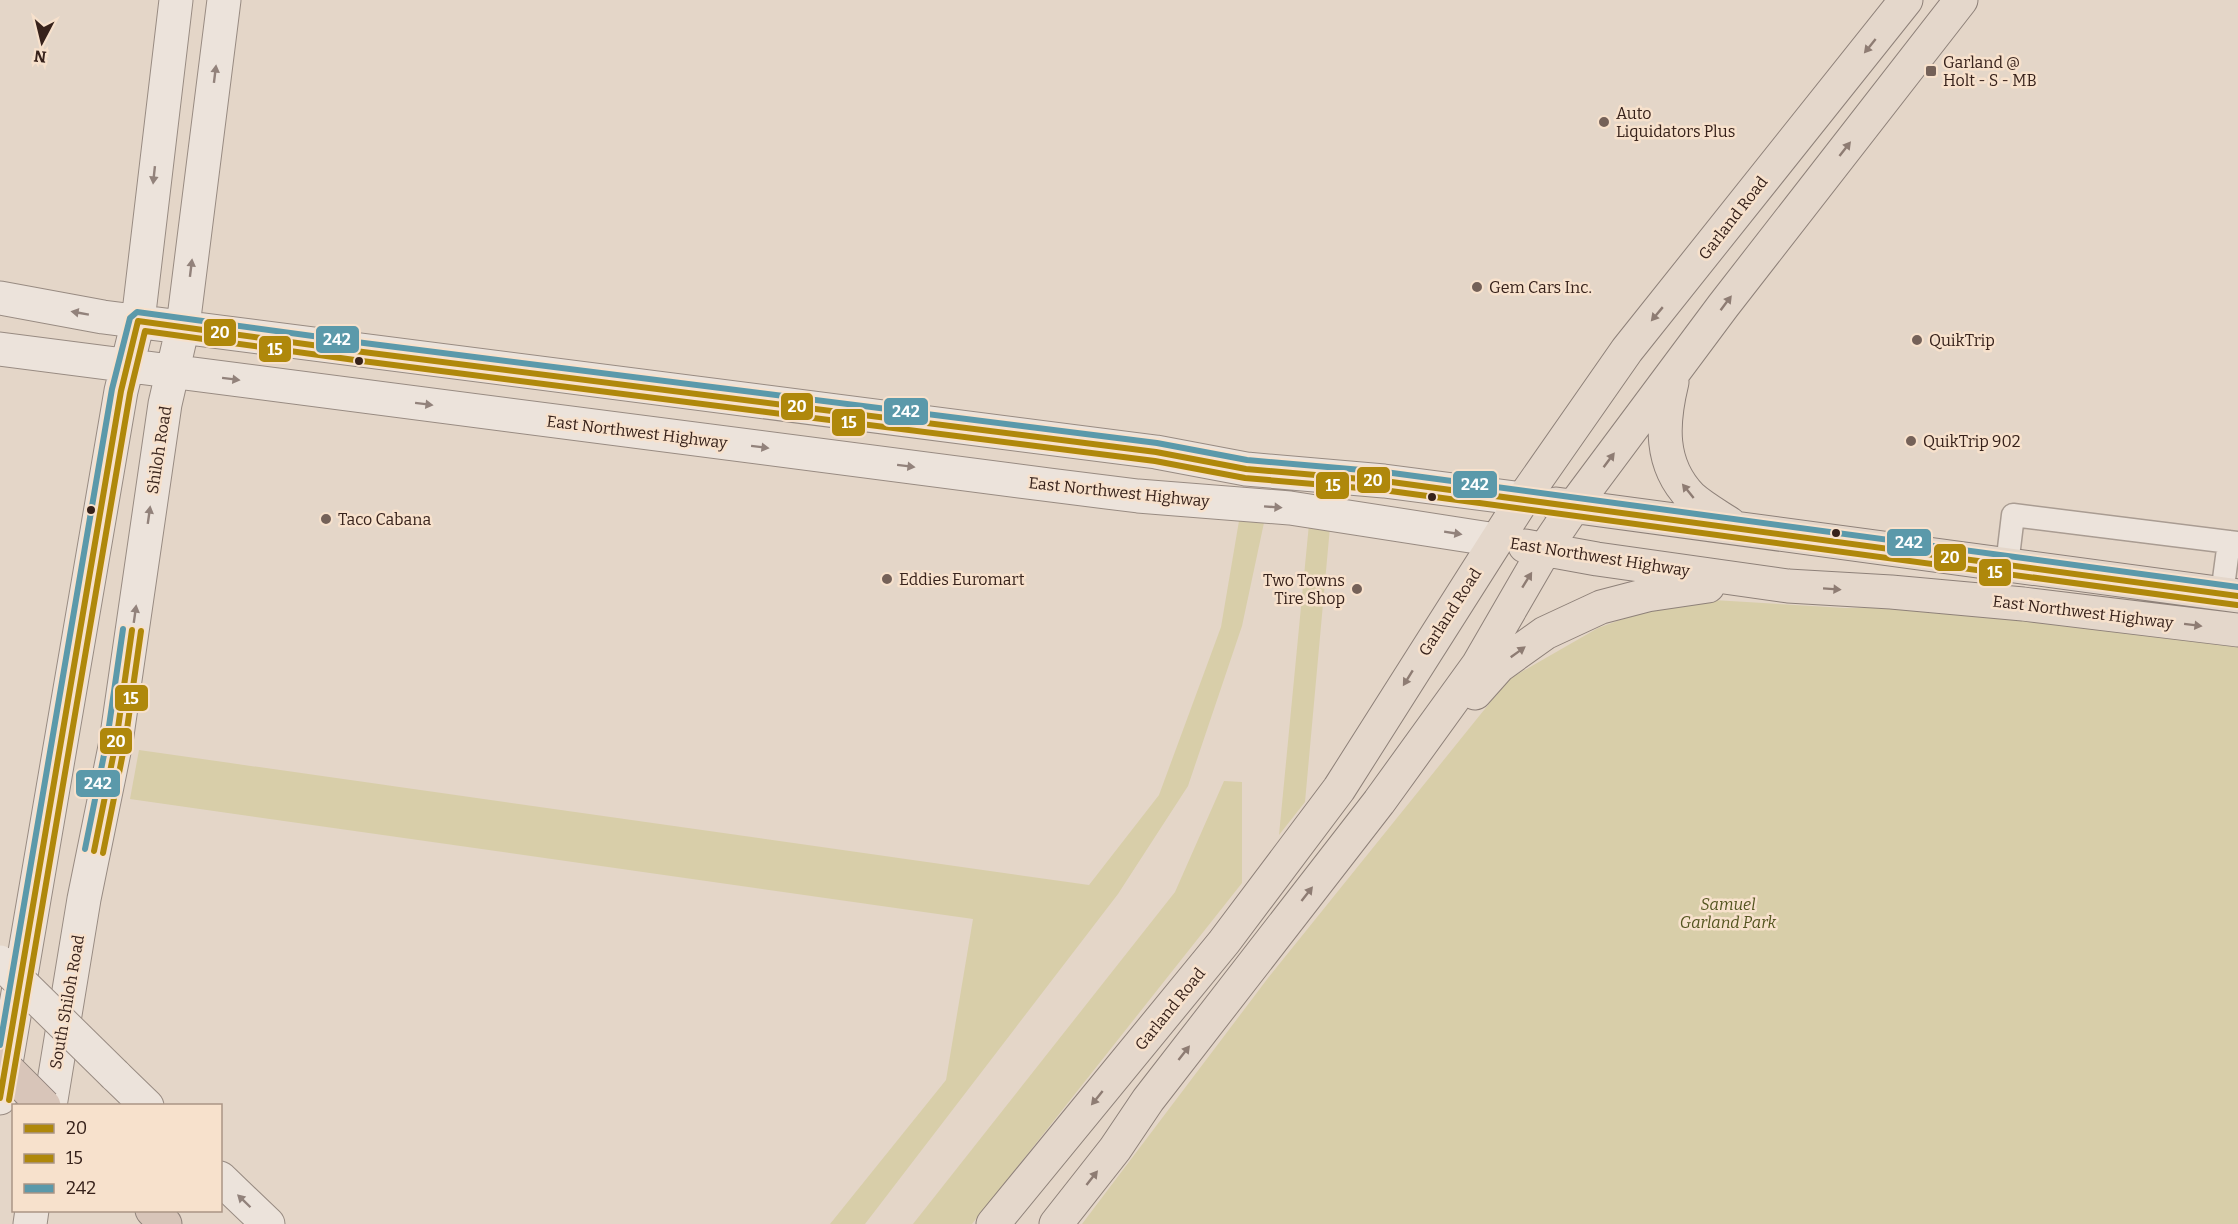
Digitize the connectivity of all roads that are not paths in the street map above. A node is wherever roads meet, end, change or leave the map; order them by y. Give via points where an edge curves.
1 (176, 0) edge
2 (224, 0) edge
3 (1906, 0) edge
4 (1942, 6) edge
5 (0, 298) edge
6 (138, 321) junction
7 (183, 326) junction
8 (0, 349) edge
9 (128, 366) junction
10 (173, 372) junction
11 (1674, 374) junction
12 (623, 384) junction
13 (618, 429) junction
14 (968, 429) junction
15 (963, 473) junction
16 (1523, 499) junction
17 (1574, 506) junction
18 (1734, 527) junction
19 (1496, 540) junction
20 (2234, 542) edge
21 (1545, 549) junction
22 (2007, 566) junction
23 (1788, 586) junction
24 (2230, 595) edge
25 (2238, 630) edge
26 (1378, 802) junction
27 (36, 895) junction
28 (84, 899) junction
29 (0, 962) edge
30 (0, 1062) edge
31 (0, 1098) edge
32 (42, 1104) edge
33 (50, 1104) edge
34 (145, 1104) edge
35 (222, 1180) edge
36 (1002, 1221) edge
37 (268, 1224) edge
38 (1056, 1224) edge

1 -> 6 main road
7 -> 2 main road, Shiloh Road
3 -> 16 main road, Garland Road via 1627,350
11 -> 4 main road
6 -> 5 main road
6 - 7 main road
6 - 9 main road
7 - 10 main road, Shiloh Road
7 - 12 main road
8 - 9 main road, East Northwest Highway
9 - 10 main road, East Northwest Highway
9 - 27 main road
10 -> 13 main road, East Northwest Highway
28 -> 10 main road, Shiloh Road via 116,742 165,404
17 -> 11 main road
18 -> 11 main road via 1691,497 1674,471 1664,443 1664,412
12 - 13 main road
12 - 14 main road
13 -> 15 main road, East Northwest Highway
14 - 15 main road
14 - 16 main road via 1156,452 1246,469
15 -> 19 main road, East Northwest Highway via 1138,496 1290,508
16 - 17 main road
16 - 19 main road, Garland Road
17 - 18 main road
17 - 21 main road
18 - 22 main road
19 - 21 main road, East Northwest Highway
19 -> 36 main road, Garland Road via 1339,789 1224,942
20 - 22 street via 2013,514
20 - 24 street
21 - 23 main road, East Northwest Highway
26 -> 21 main road via 1478,665
22 - 24 main road
23 -> 25 main road, East Northwest Highway via 2022,604
26 -> 23 main road via 1498,666 1545,633 1600,607 1647,595 1698,586
38 -> 26 main road
27 - 28 main road
27 - 31 main road
28 - 33 main road, South Shiloh Road
29 - 34 main road, bridge
30 - 32 highway, bridge
37 -> 35 main road

